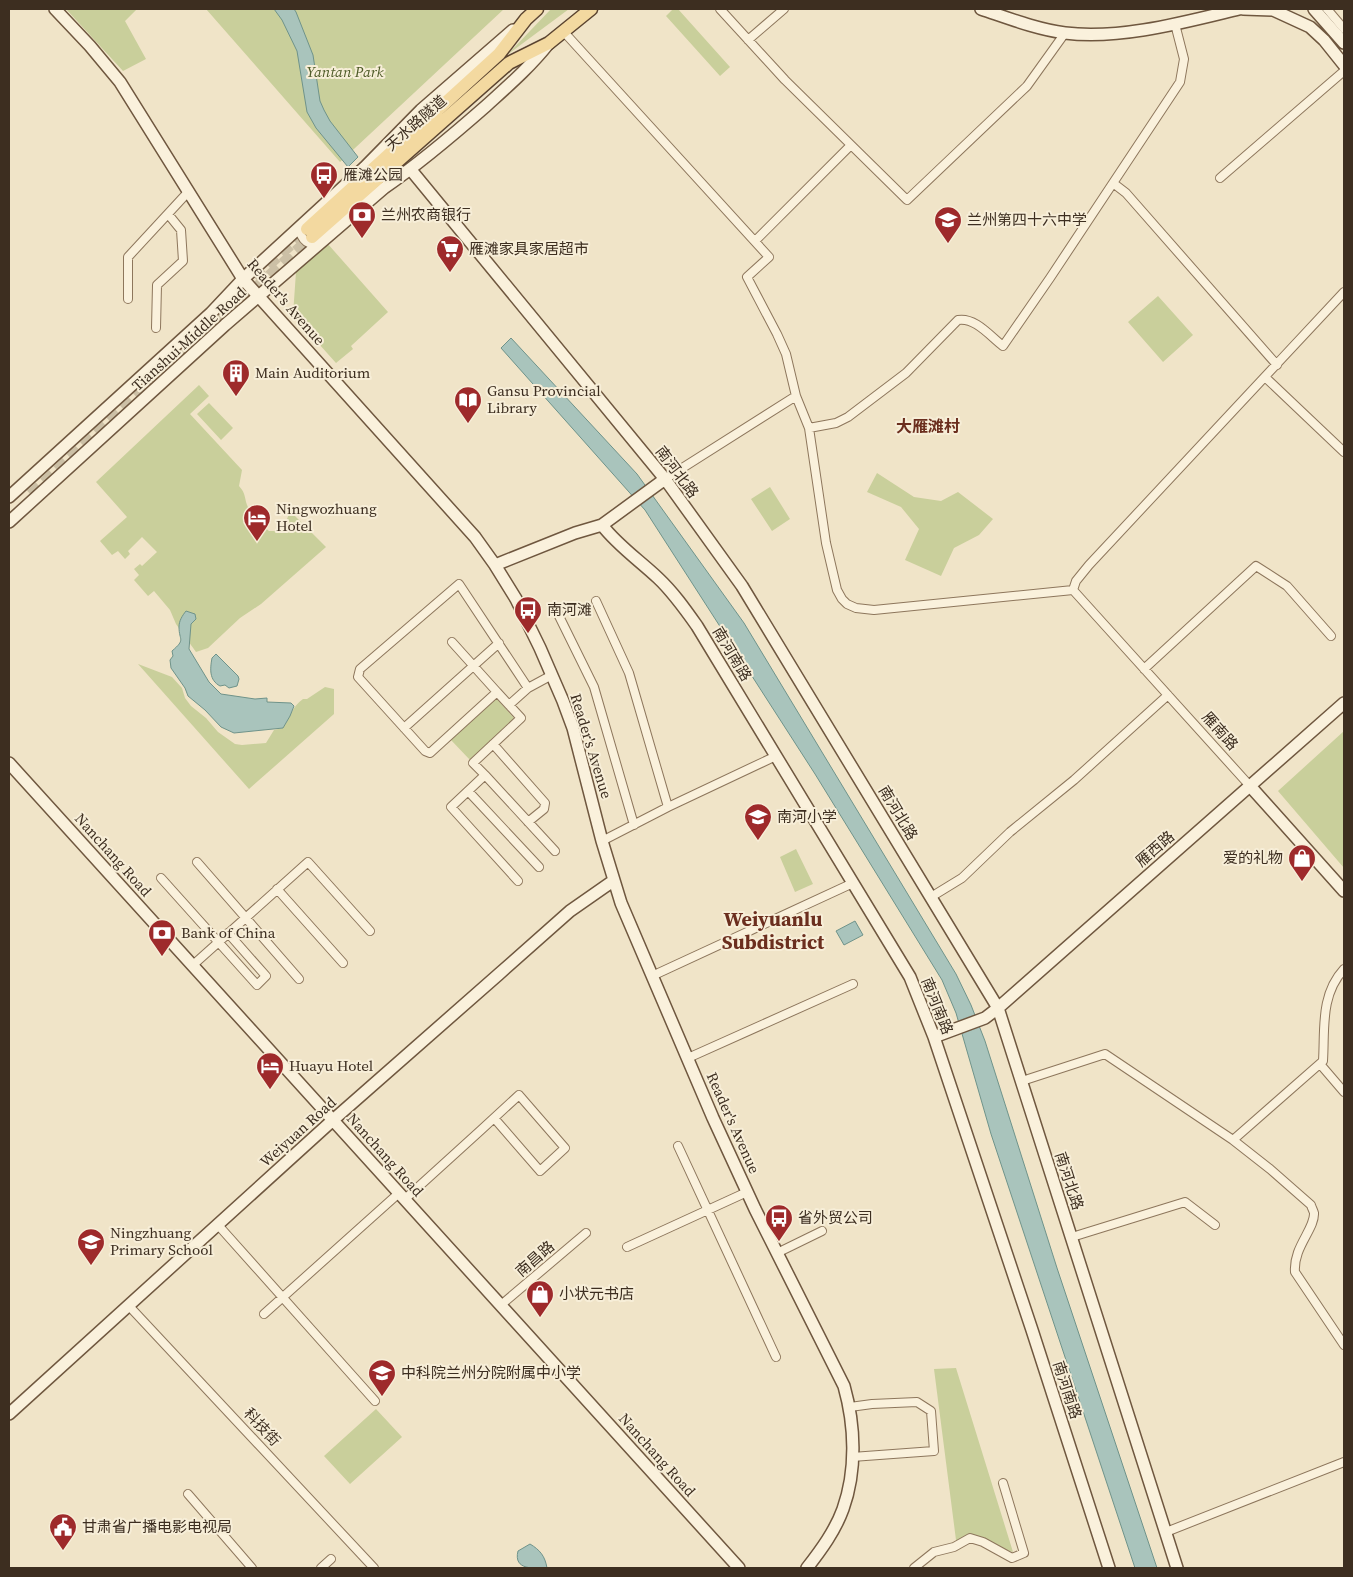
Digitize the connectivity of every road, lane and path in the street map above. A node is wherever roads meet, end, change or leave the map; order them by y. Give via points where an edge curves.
1 (55, 9) edge
2 (537, 9) edge
3 (591, 9) edge
4 (720, 9) edge
5 (784, 9) edge
6 (981, 9) edge
7 (1239, 9) edge
8 (1244, 9) edge
9 (1326, 11) edge
10 (1175, 24) junction
11 (1344, 29) edge
12 (563, 31) junction
13 (1065, 33) junction
14 (748, 40) junction
15 (1344, 43) edge
16 (549, 44) junction
17 (1344, 65) edge
18 (1344, 71) edge
19 (851, 145) junction
20 (411, 170) junction
21 (1220, 178) dead end
22 (1113, 183) junction
23 (189, 191) junction
24 (168, 214) junction
25 (311, 233) junction
26 (754, 241) junction
27 (244, 279) junction
28 (1344, 292) edge
29 (258, 297) junction
30 (128, 299) dead end
31 (156, 328) dead end
32 (1277, 365) junction
33 (1265, 377) junction
34 (796, 396) junction
35 (809, 428) junction
36 (1344, 452) edge
37 (661, 482) junction
38 (9, 497) edge
39 (9, 522) edge
40 (602, 525) junction
41 (495, 564) junction
42 (1073, 590) junction
43 (596, 601) dead end
44 (558, 614) dead end
45 (1332, 636) dead end
46 (452, 642) dead end
47 (499, 643) junction
48 (474, 666) junction
49 (1144, 669) junction
50 (552, 675) junction
51 (528, 688) junction
52 (497, 692) junction
53 (1168, 695) junction
54 (509, 705) junction
55 (1343, 706) edge
56 (404, 728) junction
57 (493, 744) junction
58 (776, 756) junction
59 (9, 763) edge
60 (485, 775) junction
61 (1250, 786) junction
62 (468, 790) junction
63 (668, 807) junction
64 (528, 822) junction
65 (634, 825) junction
66 (602, 841) junction
67 (555, 851) dead end
68 (198, 862) dead end
69 (539, 867) dead end
70 (161, 878) dead end
71 (613, 881) junction
72 (518, 882) dead end
73 (853, 882) junction
74 (277, 889) junction
75 (1344, 891) edge
76 (931, 897) junction
77 (245, 917) junction
78 (370, 931) dead end
79 (228, 933) junction
80 (218, 942) junction
81 (343, 963) dead end
82 (193, 965) junction
83 (1344, 969) edge
84 (652, 976) junction
85 (299, 980) dead end
86 (853, 984) dead end
87 (998, 1008) junction
88 (934, 1037) junction
89 (688, 1058) junction
90 (1320, 1064) junction
91 (1022, 1081) junction
92 (1344, 1092) edge
93 (494, 1118) junction
94 (333, 1120) junction
95 (1233, 1140) junction
96 (678, 1146) dead end
97 (747, 1192) junction
98 (402, 1196) junction
99 (707, 1210) junction
100 (218, 1225) junction
101 (1215, 1225) dead end
102 (822, 1230) dead end
103 (586, 1233) dead end
104 (1072, 1237) junction
105 (627, 1247) dead end
106 (777, 1253) junction
107 (283, 1297) junction
108 (129, 1306) junction
109 (501, 1306) junction
110 (264, 1314) dead end
111 (1344, 1345) edge
112 (776, 1357) dead end
113 (375, 1401) dead end
114 (850, 1408) junction
115 (9, 1414) edge
116 (852, 1457) junction
117 (1344, 1462) edge
118 (1003, 1483) dead end
119 (188, 1494) dead end
120 (1166, 1532) junction
121 (331, 1560) dead end
122 (252, 1568) edge
123 (321, 1568) edge
124 (374, 1568) edge
125 (739, 1568) edge
126 (807, 1568) edge
127 (914, 1568) edge
128 (1109, 1568) edge
129 (1177, 1568) edge

1 - 23 street, Reader's Avenue via 120,82
2 - 25 main road, 天水路隧道 via 499,54
3 - 12 main road, 天水路隧道
4 - 14 street
5 - 14 street
6 - 13 street
7 - 10 street
8 - 17 street via 1273,10 1310,27
9 - 11 street
9 - 15 street
10 - 13 street via 1110,34
10 - 22 street via 1184,59 1180,82
12 - 16 main road, 天水路隧道
12 - 26 street
13 - 19 street via 1027,86 907,200
14 - 19 street
16 - 20 street, Tianshui Middle Road via 532,63
16 - 25 main road, 天水路隧道 via 509,63
18 - 21 street
19 - 26 street
20 - 25 street, Tianshui Middle Road
20 - 37 street, 南河北路
22 - 32 street via 1126,193
22 - 35 street via 1003,346 972,321 958,320 906,373 848,417 836,423
23 - 24 street
23 - 27 street, Reader's Avenue
24 - 30 street via 128,257
24 - 31 street via 181,230 183,262 157,285
25 - 27 street, Tianshui Middle Road
25 - 29 street, Tianshui Middle Road
26 - 34 street via 769,257 746,277 778,334
27 - 29 street, Reader's Avenue
27 - 38 street, Tianshui Middle Road
28 - 32 street
29 - 39 street, Tianshui Middle Road
29 - 41 street, Reader's Avenue via 463,523
32 - 33 street
33 - 36 street
33 - 42 street via 1089,565
34 - 35 street
34 - 37 street
35 - 42 street via 826,543 837,590 848,604 874,610
37 - 40 street
37 - 76 street, 南河北路 via 742,586
40 - 41 street
40 - 58 street, 南河南路 via 682,604
41 - 50 street, Reader's Avenue
42 - 49 street, 雁南路
43 - 63 street via 629,673
44 - 65 street via 594,687
45 - 49 street via 1287,586 1256,566
46 - 48 street
47 - 48 street
47 - 51 street
47 - 56 street via 459,584 360,669 358,677
48 - 52 street
48 - 56 street
49 - 53 street, 雁南路
50 - 51 street
50 - 66 street, Reader's Avenue via 573,728
51 - 54 street
52 - 54 street
52 - 56 street via 430,753
53 - 61 street, 雁南路
53 - 76 street via 1074,780 1010,832 962,878
54 - 57 street via 521,718
55 - 61 street, 雁西路
57 - 60 street via 473,762
57 - 64 street via 545,803 544,809
58 - 63 street
58 - 73 street, 南河南路
59 - 82 street, Nanchang Road
60 - 62 street
60 - 64 street
61 - 75 street, 雁南路
61 - 87 street, 雁西路
62 - 69 street
62 - 72 street via 451,807
63 - 65 street
64 - 67 street
65 - 66 street
66 - 71 street, Reader's Avenue
68 - 77 street
70 - 80 street
71 - 84 street, Reader's Avenue
71 - 94 street, Weiyuan Road via 570,911
73 - 84 street
73 - 88 street, 南河南路 via 910,977
74 - 77 street
74 - 78 street via 308,862
74 - 81 street
76 - 87 street, 南河北路
77 - 79 street
77 - 85 street
79 - 80 street
79 - 80 street via 266,976 256,984
80 - 82 street
82 - 94 street, Nanchang Road
83 - 90 street via 1330,990 1325,1006 1323,1061
84 - 89 street, Reader's Avenue
86 - 89 street
87 - 88 street, 雁西路 via 985,1018
87 - 91 street, 南河北路
88 - 128 street, 南河南路
89 - 97 street, Reader's Avenue
90 - 92 street
90 - 95 street
91 - 95 street via 1104,1054
91 - 104 street, 南河北路
93 - 93 street via 520,1096 565,1148 540,1171
93 - 98 street
94 - 98 street, Nanchang Road
94 - 100 street, Weiyuan Road
95 - 111 street via 1311,1205 1314,1212 1312,1222 1297,1253 1295,1272
96 - 99 street
97 - 99 street
97 - 106 street, Reader's Avenue
98 - 107 street
98 - 109 street, Nanchang Road
99 - 105 street
99 - 112 street
100 - 107 street
100 - 108 street, Weiyuan Road
101 - 104 street via 1185,1202
102 - 106 street
103 - 109 street, 南昌路
104 - 120 street, 南河北路
106 - 114 street, Reader's Avenue via 837,1370
107 - 110 street
107 - 113 street
108 - 115 street, Weiyuan Road
108 - 124 street, 科技街
109 - 125 street, Nanchang Road
114 - 116 street, Reader's Avenue
114 - 116 street via 917,1402 931,1410 934,1451
116 - 126 street, Reader's Avenue via 843,1508
117 - 120 street
118 - 127 street via 1024,1553 1012,1558 970,1538 934,1552
119 - 122 street
120 - 129 street, 南河北路
121 - 123 street

